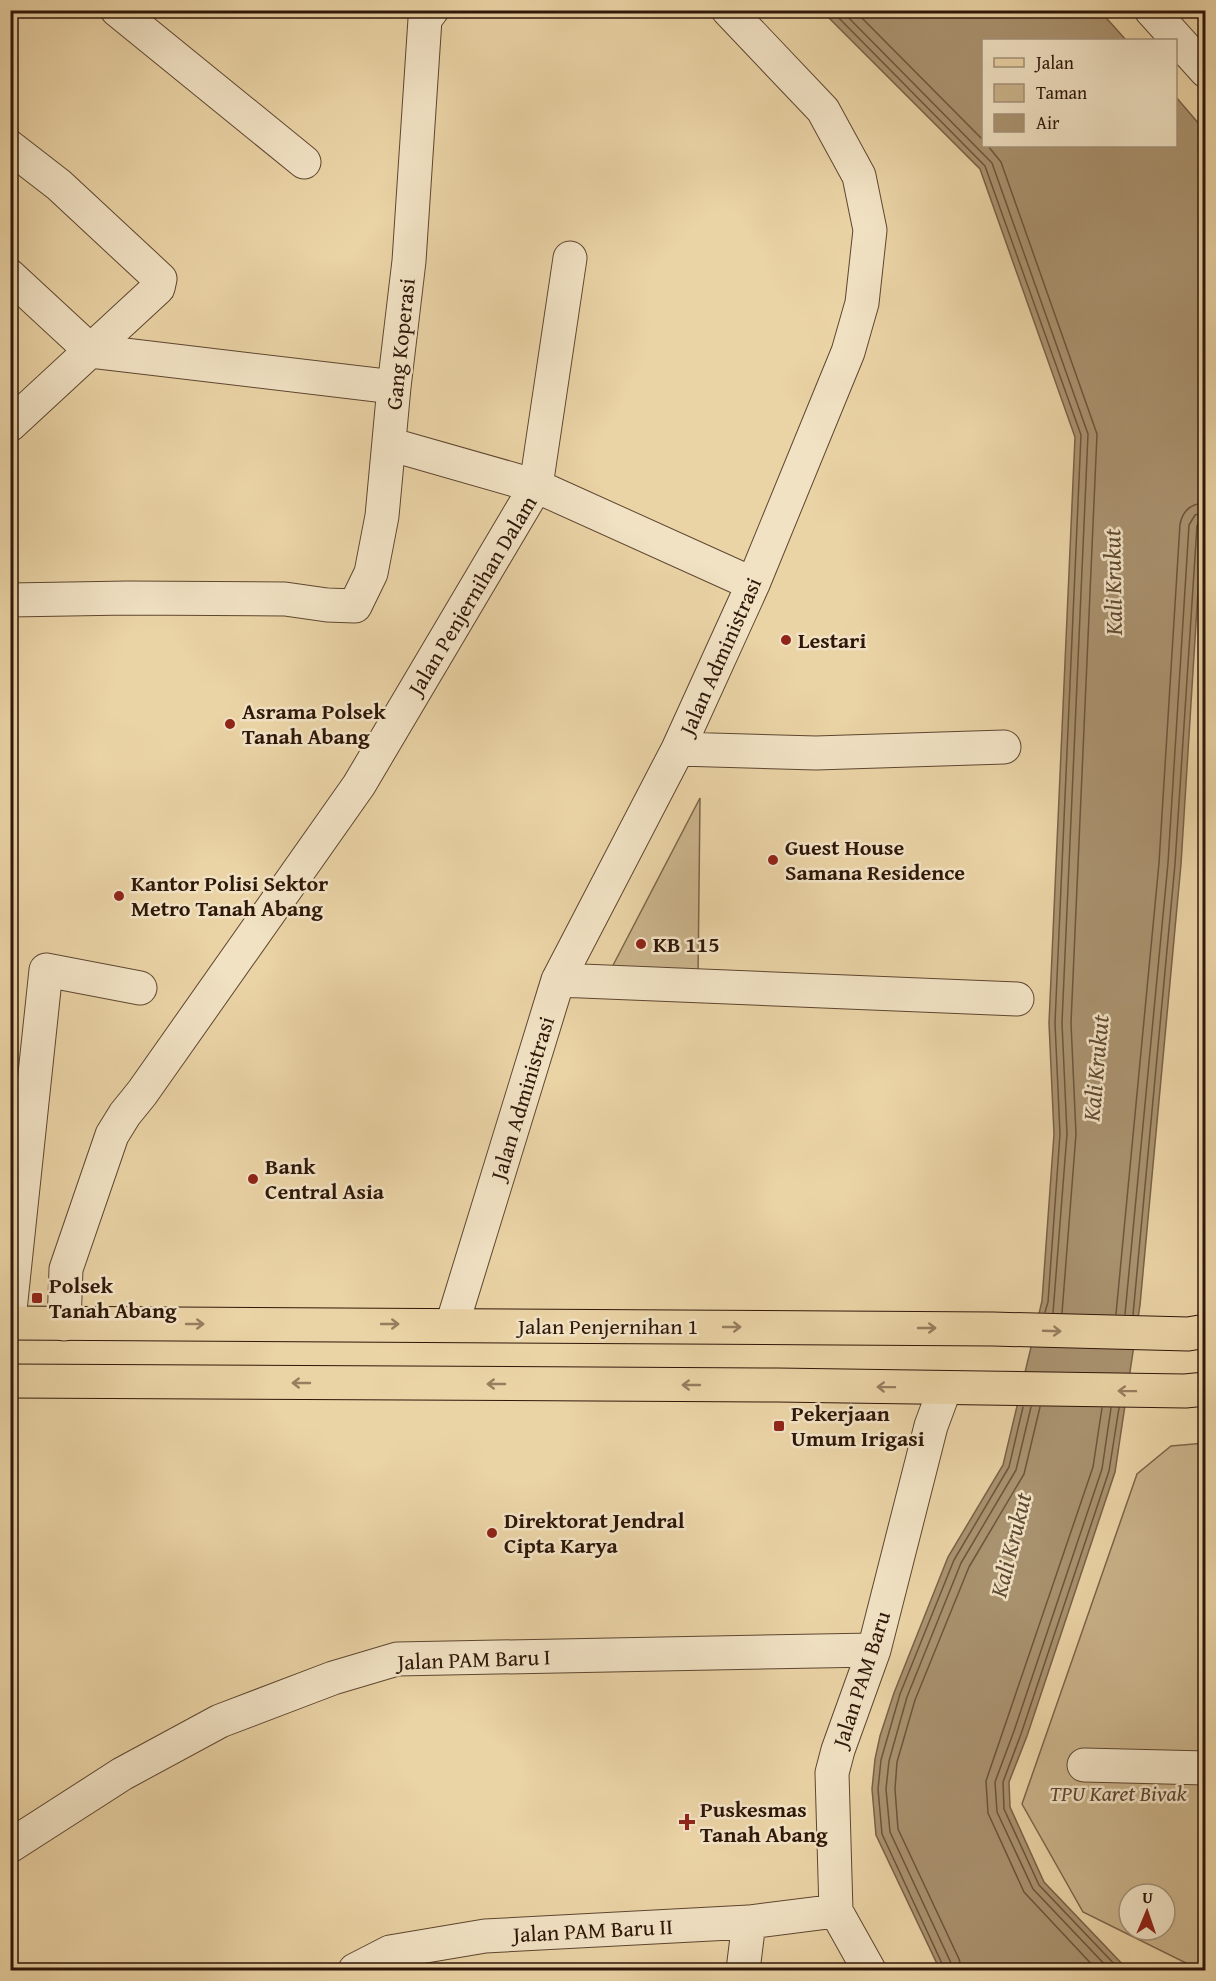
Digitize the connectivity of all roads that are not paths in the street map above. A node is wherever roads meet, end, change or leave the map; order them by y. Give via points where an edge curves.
1 (117, 10) edge
2 (728, 10) edge
3 (1151, 10) edge
4 (421, 13) edge
5 (1206, 71) edge
6 (10, 147) edge
7 (304, 162) dead end
8 (570, 258) dead end
9 (10, 276) edge
10 (90, 351) junction
11 (394, 387) junction
12 (10, 425) edge
13 (389, 444) junction
14 (536, 486) junction
15 (753, 584) junction
16 (10, 600) edge
17 (1004, 747) dead end
18 (678, 749) junction
19 (558, 980) junction
20 (140, 988) dead end
21 (1017, 999) dead end
22 (10, 1310) edge
23 (10, 1323) edge
24 (64, 1324) junction
25 (453, 1324) junction
26 (1197, 1333) edge
27 (10, 1381) edge
28 (945, 1388) junction
29 (1195, 1390) edge
30 (874, 1650) junction
31 (1084, 1765) dead end
32 (1206, 1768) edge
33 (10, 1846) edge
34 (837, 1911) junction
35 (749, 1922) junction
36 (355, 1971) edge
37 (743, 1971) edge
38 (869, 1971) edge

1 - 7 street
2 - 15 street, Jalan Administrasi via 824,110 859,176 870,230 862,303 848,352
3 - 5 street
4 - 11 street, Gang Koperasi via 409,261
6 - 10 street via 59,185 160,279 158,288
8 - 14 street, Jalan Penjernihan Dalam
9 - 10 street
10 - 11 street
10 - 12 street
11 - 13 street, Gang Koperasi
13 - 14 street
13 - 16 street, Gang Koperasi via 382,516 371,573 355,606 285,599
14 - 15 street, Jalan Penjernihan Dalam
14 - 24 street, Jalan Penjernihan Dalam via 383,717 359,785 112,1136 66,1269
15 - 18 street, Jalan Administrasi
17 - 18 street via 816,753
18 - 19 street, Jalan Administrasi
19 - 21 street
19 - 25 street, Jalan Administrasi
20 - 22 street via 46,970
23 - 24 main road, Jalan Penjernihan 1
24 -> 25 main road, Jalan Penjernihan 1
25 -> 26 main road, Jalan Penjernihan 1
28 -> 27 main road
29 -> 28 main road
28 - 30 street, Jalan PAM Baru via 931,1426
30 - 33 street, Jalan PAM Baru I via 397,1659 333,1678 220,1721 122,1774
30 - 34 street, Jalan PAM Baru via 832,1773
31 - 32 street
34 - 35 street, Jalan PAM Baru II
34 - 38 street, Jalan PAM Baru
35 - 36 street, Jalan PAM Baru II via 485,1936 390,1952
35 - 37 street

